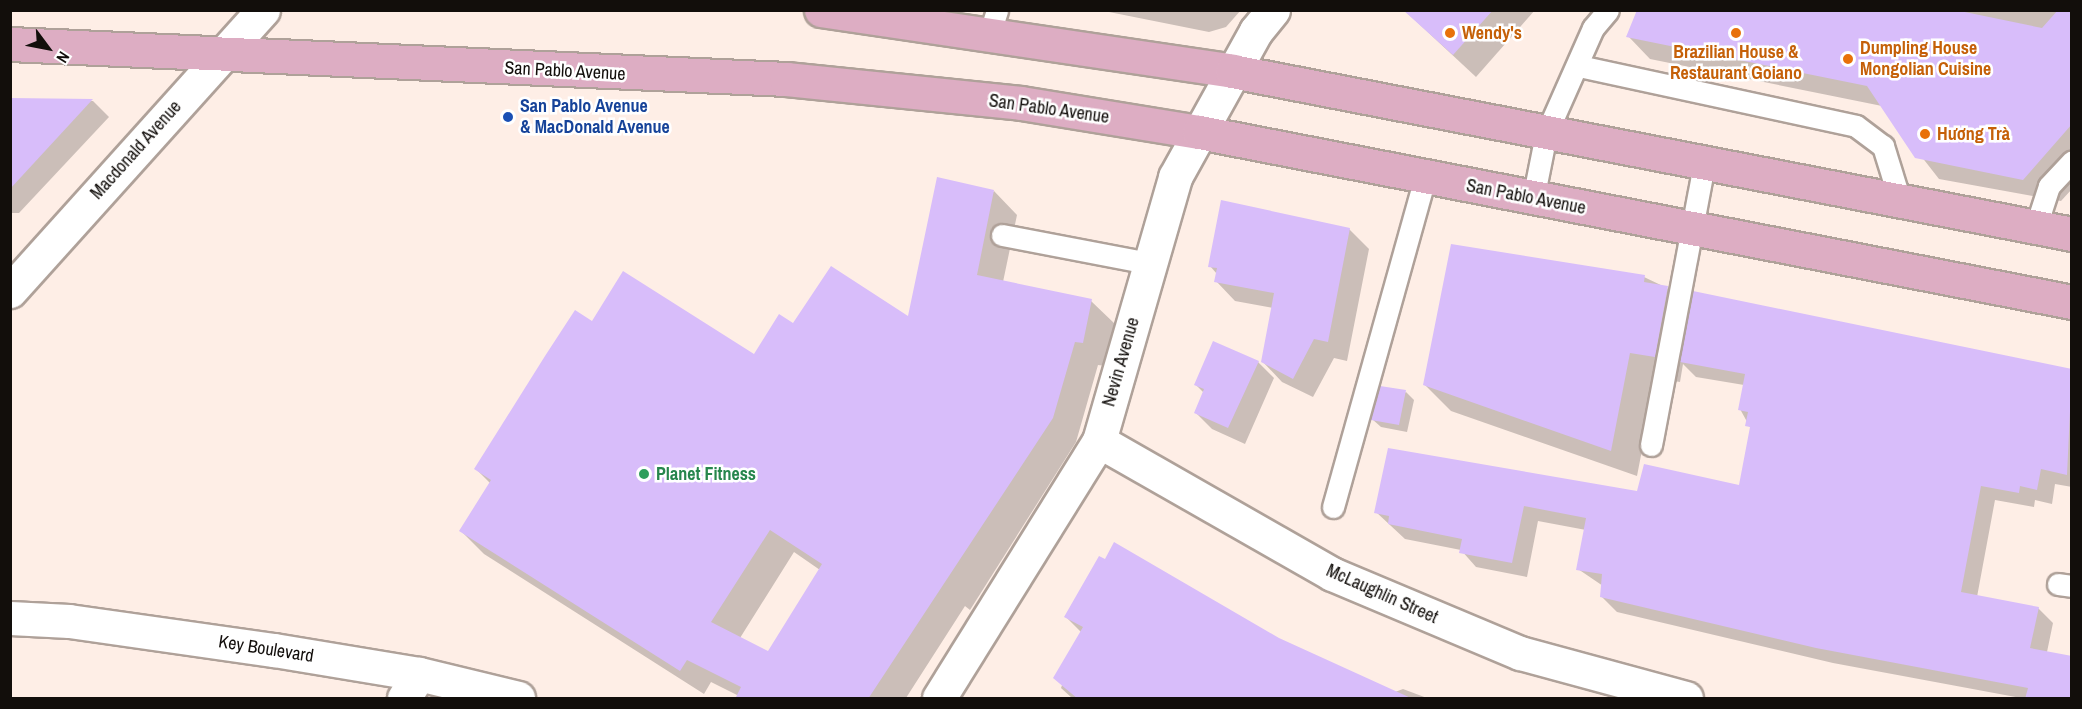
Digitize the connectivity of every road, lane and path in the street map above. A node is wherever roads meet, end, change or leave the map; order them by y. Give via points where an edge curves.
1 (263, 10) edge
2 (821, 10) edge
3 (1273, 10) edge
4 (1608, 10) edge
5 (994, 21) edge
6 (10, 44) edge
7 (225, 53) junction
8 (1579, 66) junction
9 (1232, 71) junction
10 (1199, 132) junction
11 (1546, 134) junction
12 (2072, 161) edge
13 (1704, 164) junction
14 (1425, 177) junction
15 (1533, 199) junction
16 (1900, 201) junction
17 (2036, 226) junction
18 (1692, 229) junction
19 (2072, 234) edge
20 (1002, 235) dead end
21 (1149, 263) junction
22 (10, 291) edge
23 (2072, 302) edge
24 (1099, 441) junction
25 (1651, 445) dead end
26 (1333, 507) dead end
27 (10, 618) edge
28 (412, 686) edge
29 (518, 699) edge
30 (939, 699) edge
31 (1686, 699) edge

1 - 7 street, Macdonald Avenue
2 - 5 main road
3 - 9 street, Nevin Avenue
4 - 8 lane via 1593,28
5 - 9 main road
6 - 7 main road, San Pablo Avenue
7 - 10 main road, San Pablo Avenue via 833,83 1021,103
7 - 22 street, Macdonald Avenue
8 - 11 lane
8 - 16 lane via 1856,126 1883,146
9 - 10 street, Nevin Avenue
9 - 11 main road
10 - 14 main road, San Pablo Avenue
10 - 21 street, Nevin Avenue via 1174,177
11 - 13 main road
11 - 15 lane
12 - 17 lane via 2049,186
13 - 16 main road
13 - 18 lane
14 - 15 main road, San Pablo Avenue
14 - 26 lane
15 - 18 main road, San Pablo Avenue
16 - 17 main road
17 - 19 main road
18 - 23 main road, San Pablo Avenue
18 - 25 lane
20 - 21 lane
21 - 24 street, Nevin Avenue
24 - 30 street, Nevin Avenue
24 - 31 street, McLaughlin Street via 1332,574 1520,653
27 - 28 street, Key Boulevard via 69,621
28 - 29 street, Key Boulevard

